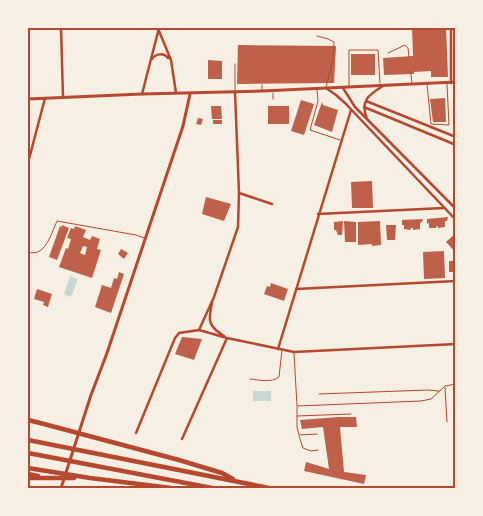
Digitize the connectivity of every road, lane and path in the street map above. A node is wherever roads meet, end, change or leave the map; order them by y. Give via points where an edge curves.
1 (61, 28) edge
2 (451, 28) edge
3 (158, 29) edge
4 (317, 36) dead end
5 (388, 53) dead end
6 (410, 57) dead end
7 (151, 60) junction
8 (171, 60) junction
9 (235, 64) dead end
10 (411, 74) dead end
11 (427, 83) junction
12 (451, 83) edge
13 (412, 84) junction
14 (262, 85) dead end
15 (382, 86) junction
16 (343, 87) junction
17 (349, 87) junction
18 (326, 88) junction
19 (318, 89) junction
20 (273, 91) junction
21 (235, 92) junction
22 (262, 92) junction
23 (142, 94) junction
24 (176, 94) junction
25 (190, 94) junction
26 (45, 98) junction
27 (63, 98) junction
28 (28, 99) edge
29 (273, 100) dead end
30 (366, 101) junction
31 (364, 107) junction
32 (351, 110) junction
33 (368, 120) junction
34 (456, 137) edge
35 (341, 140) junction
36 (456, 145) edge
37 (28, 163) edge
38 (239, 193) junction
39 (450, 203) junction
40 (272, 204) dead end
41 (444, 208) junction
42 (456, 209) edge
43 (318, 214) junction
44 (456, 220) edge
45 (145, 238) junction
46 (28, 252) edge
47 (456, 281) edge
48 (296, 288) junction
49 (214, 297) junction
50 (199, 330) junction
51 (227, 338) junction
52 (456, 344) edge
53 (278, 349) junction
54 (282, 350) junction
55 (294, 352) junction
56 (250, 380) dead end
57 (456, 384) edge
58 (445, 386) junction
59 (439, 392) junction
60 (319, 394) dead end
61 (297, 406) junction
62 (351, 414) dead end
63 (297, 416) junction
64 (28, 419) edge
65 (448, 422) dead end
66 (136, 433) dead end
67 (317, 434) dead end
68 (299, 435) junction
69 (182, 439) dead end
70 (28, 440) edge
71 (318, 450) dead end
72 (28, 453) edge
73 (28, 468) edge
74 (28, 474) edge
75 (28, 478) edge
76 (54, 478) junction
77 (90, 478) junction
78 (238, 482) junction
79 (61, 488) edge
80 (172, 488) edge
81 (212, 488) edge
82 (269, 488) edge

1 - 27 street
2 - 12 street
3 - 7 street
3 - 8 street
4 - 18 lane via 334,42
5 - 6 lane via 405,45
7 - 8 street via 161,54
7 - 23 street
8 - 24 street
9 - 21 lane
10 - 13 lane
11 - 12 main road
11 - 12 lane via 431,124 449,125
11 - 13 main road
13 - 15 main road
14 - 22 lane
15 - 17 main road
15 - 17 lane via 378,50 349,50
15 - 30 street
16 - 17 main road
16 - 18 main road
16 - 33 street via 355,107
18 - 19 main road
18 - 32 street
19 - 20 main road
19 - 35 lane via 310,130
20 - 22 main road
20 - 29 lane
21 - 22 main road
21 - 25 main road
21 - 38 street
23 - 24 main road
23 - 27 main road
24 - 25 main road
25 - 45 main road via 183,126
26 - 27 main road
26 - 28 main road
26 - 37 street
30 - 31 street
30 - 34 street
31 - 33 street
31 - 36 street
32 - 35 street
32 - 41 street
33 - 39 street
35 - 43 street
38 - 40 street
38 - 49 street via 238,227
39 - 41 street
39 - 42 street
41 - 43 street
41 - 44 street
43 - 48 street
45 - 46 lane via 57,221 44,248 32,254
45 - 79 main road
47 - 48 street
48 - 53 street
49 - 50 street
49 - 51 street via 209,320 213,328
50 - 51 street
50 - 66 street via 179,333 175,338
51 - 53 street
51 - 69 street
52 - 55 street
53 - 54 street
54 - 55 street
54 - 56 lane via 280,377 276,380
55 - 61 lane
57 - 58 lane
58 - 59 lane
58 - 65 lane
59 - 60 lane
59 - 61 lane via 431,399 421,401
61 - 63 lane
62 - 63 lane
63 - 68 lane
64 - 78 highway via 202,467
67 - 68 lane
68 - 71 lane via 303,448
70 - 78 highway
72 - 81 highway
73 - 77 highway
74 - 76 highway
75 - 76 highway
76 - 77 highway
77 - 80 highway
78 - 82 highway

